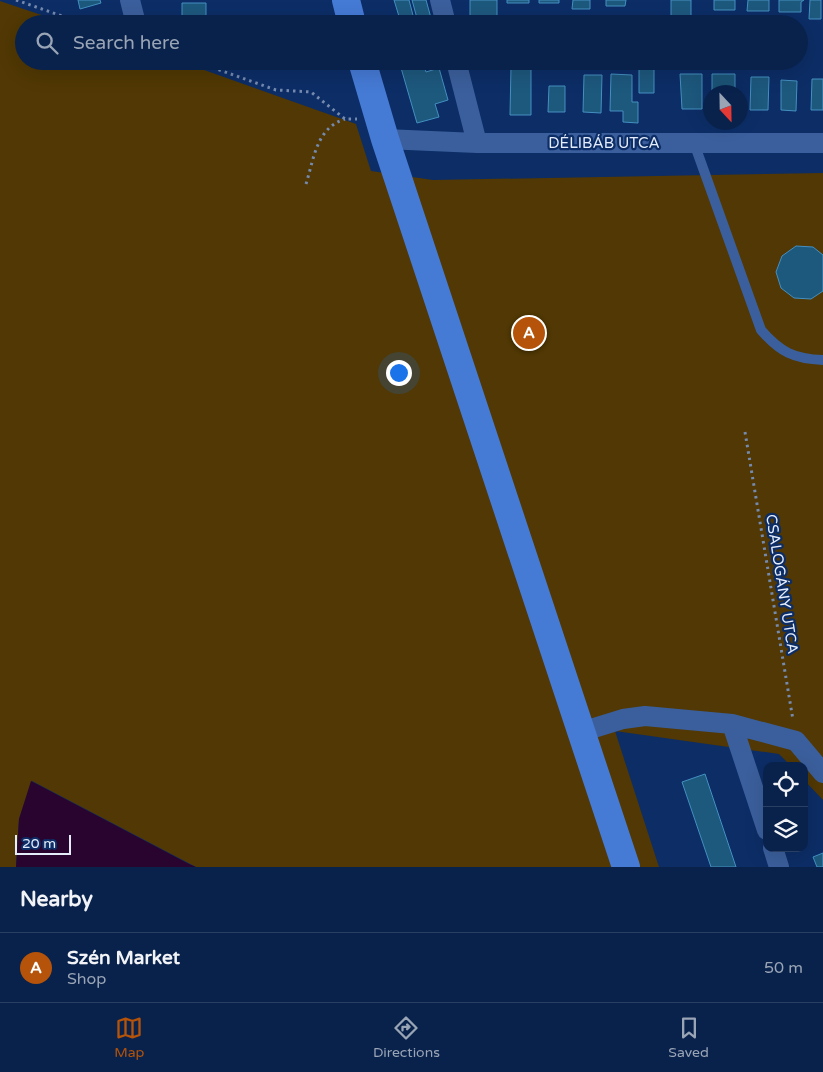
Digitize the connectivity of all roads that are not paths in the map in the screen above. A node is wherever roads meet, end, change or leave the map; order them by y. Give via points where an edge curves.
1 (130, 0) edge
2 (346, 0) edge
3 (440, 0) edge
4 (134, 15) edge
5 (350, 15) edge
6 (444, 15) edge
7 (365, 70) edge
8 (458, 70) edge
9 (382, 129) junction
10 (823, 142) edge
11 (694, 143) junction
12 (477, 144) junction
13 (823, 360) edge
14 (732, 724) junction
15 (581, 732) junction
16 (823, 773) edge
17 (763, 818) edge
18 (774, 852) edge
19 (626, 867) edge
20 (779, 867) edge

1 - 4 street
2 - 5 main road
3 - 6 street
7 - 9 main road
8 - 12 street
9 - 12 street, DÉLIBÁB UTCA
9 - 15 main road
10 - 11 street, DÉLIBÁB UTCA
11 - 12 street, DÉLIBÁB UTCA
11 - 13 lane via 761,330 776,347 805,360
14 - 15 street via 645,716
14 - 16 street via 796,740
14 - 17 street
15 - 19 main road
18 - 20 street

